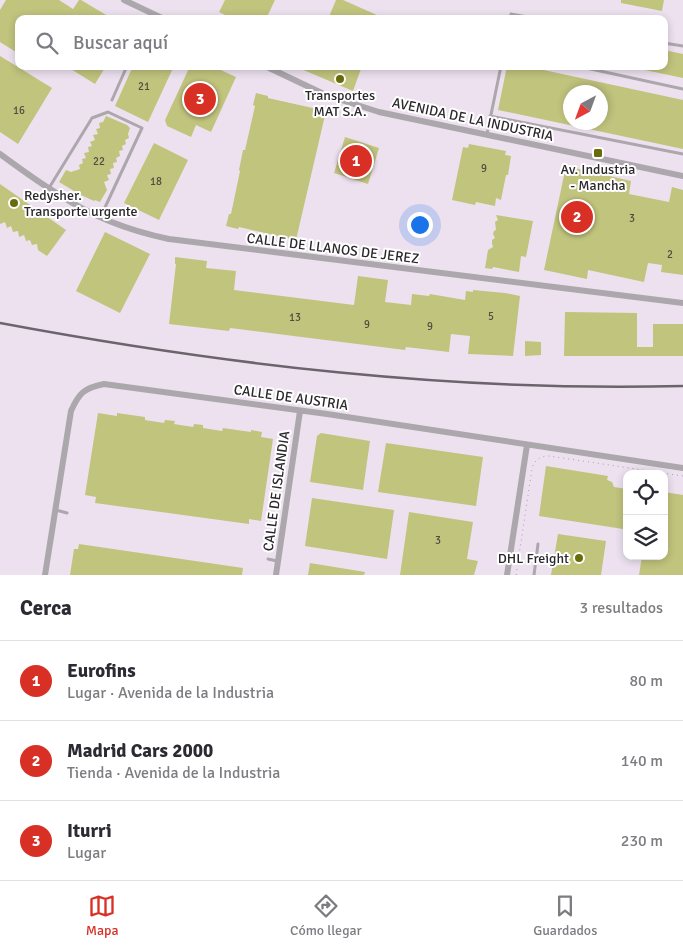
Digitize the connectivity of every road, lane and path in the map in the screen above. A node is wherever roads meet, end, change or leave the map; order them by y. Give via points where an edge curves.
1 (124, 0) edge
2 (148, 15) edge
3 (668, 44) edge
4 (683, 46) edge
5 (125, 70) edge
6 (273, 70) edge
7 (500, 70) edge
8 (595, 70) edge
9 (683, 89) edge
10 (112, 100) dead end
11 (490, 116) junction
12 (487, 135) junction
13 (0, 154) edge
14 (683, 154) edge
15 (683, 176) edge
16 (49, 188) junction
17 (100, 217) junction
18 (683, 303) edge
19 (300, 411) junction
20 (527, 445) junction
21 (683, 468) edge
22 (683, 476) edge
23 (55, 510) junction
24 (67, 513) dead end
25 (538, 544) dead end
26 (268, 559) dead end
27 (278, 562) junction
28 (45, 575) edge
29 (276, 575) edge
30 (508, 575) edge
31 (516, 575) edge
32 (534, 575) edge

1 - 2 street
3 - 4 lane
5 - 10 lane
6 - 12 street, AVENIDA DE LA INDUSTRIA via 326,95 379,112
7 - 11 lane
8 - 9 lane
11 - 12 lane
11 - 14 lane
12 - 15 street, AVENIDA DE LA INDUSTRIA
13 - 16 street, CALLE DE LLANOS DE JEREZ
16 - 17 street, CALLE DE LLANOS DE JEREZ
16 - 17 lane via 92,118 108,112 142,128
17 - 18 street, CALLE DE LLANOS DE JEREZ via 154,236 200,244
19 - 20 street, CALLE DE AUSTRIA
19 - 23 street, CALLE DE AUSTRIA via 104,384 92,386 75,400 71,411
19 - 27 street, CALLE DE ISLANDIA
20 - 21 street, CALLE DE AUSTRIA
20 - 30 street
22 - 31 path via 540,457 532,469
23 - 24 lane
23 - 28 street, CALLE DE AUSTRIA
25 - 32 lane
26 - 27 lane
27 - 29 street, CALLE DE ISLANDIA

